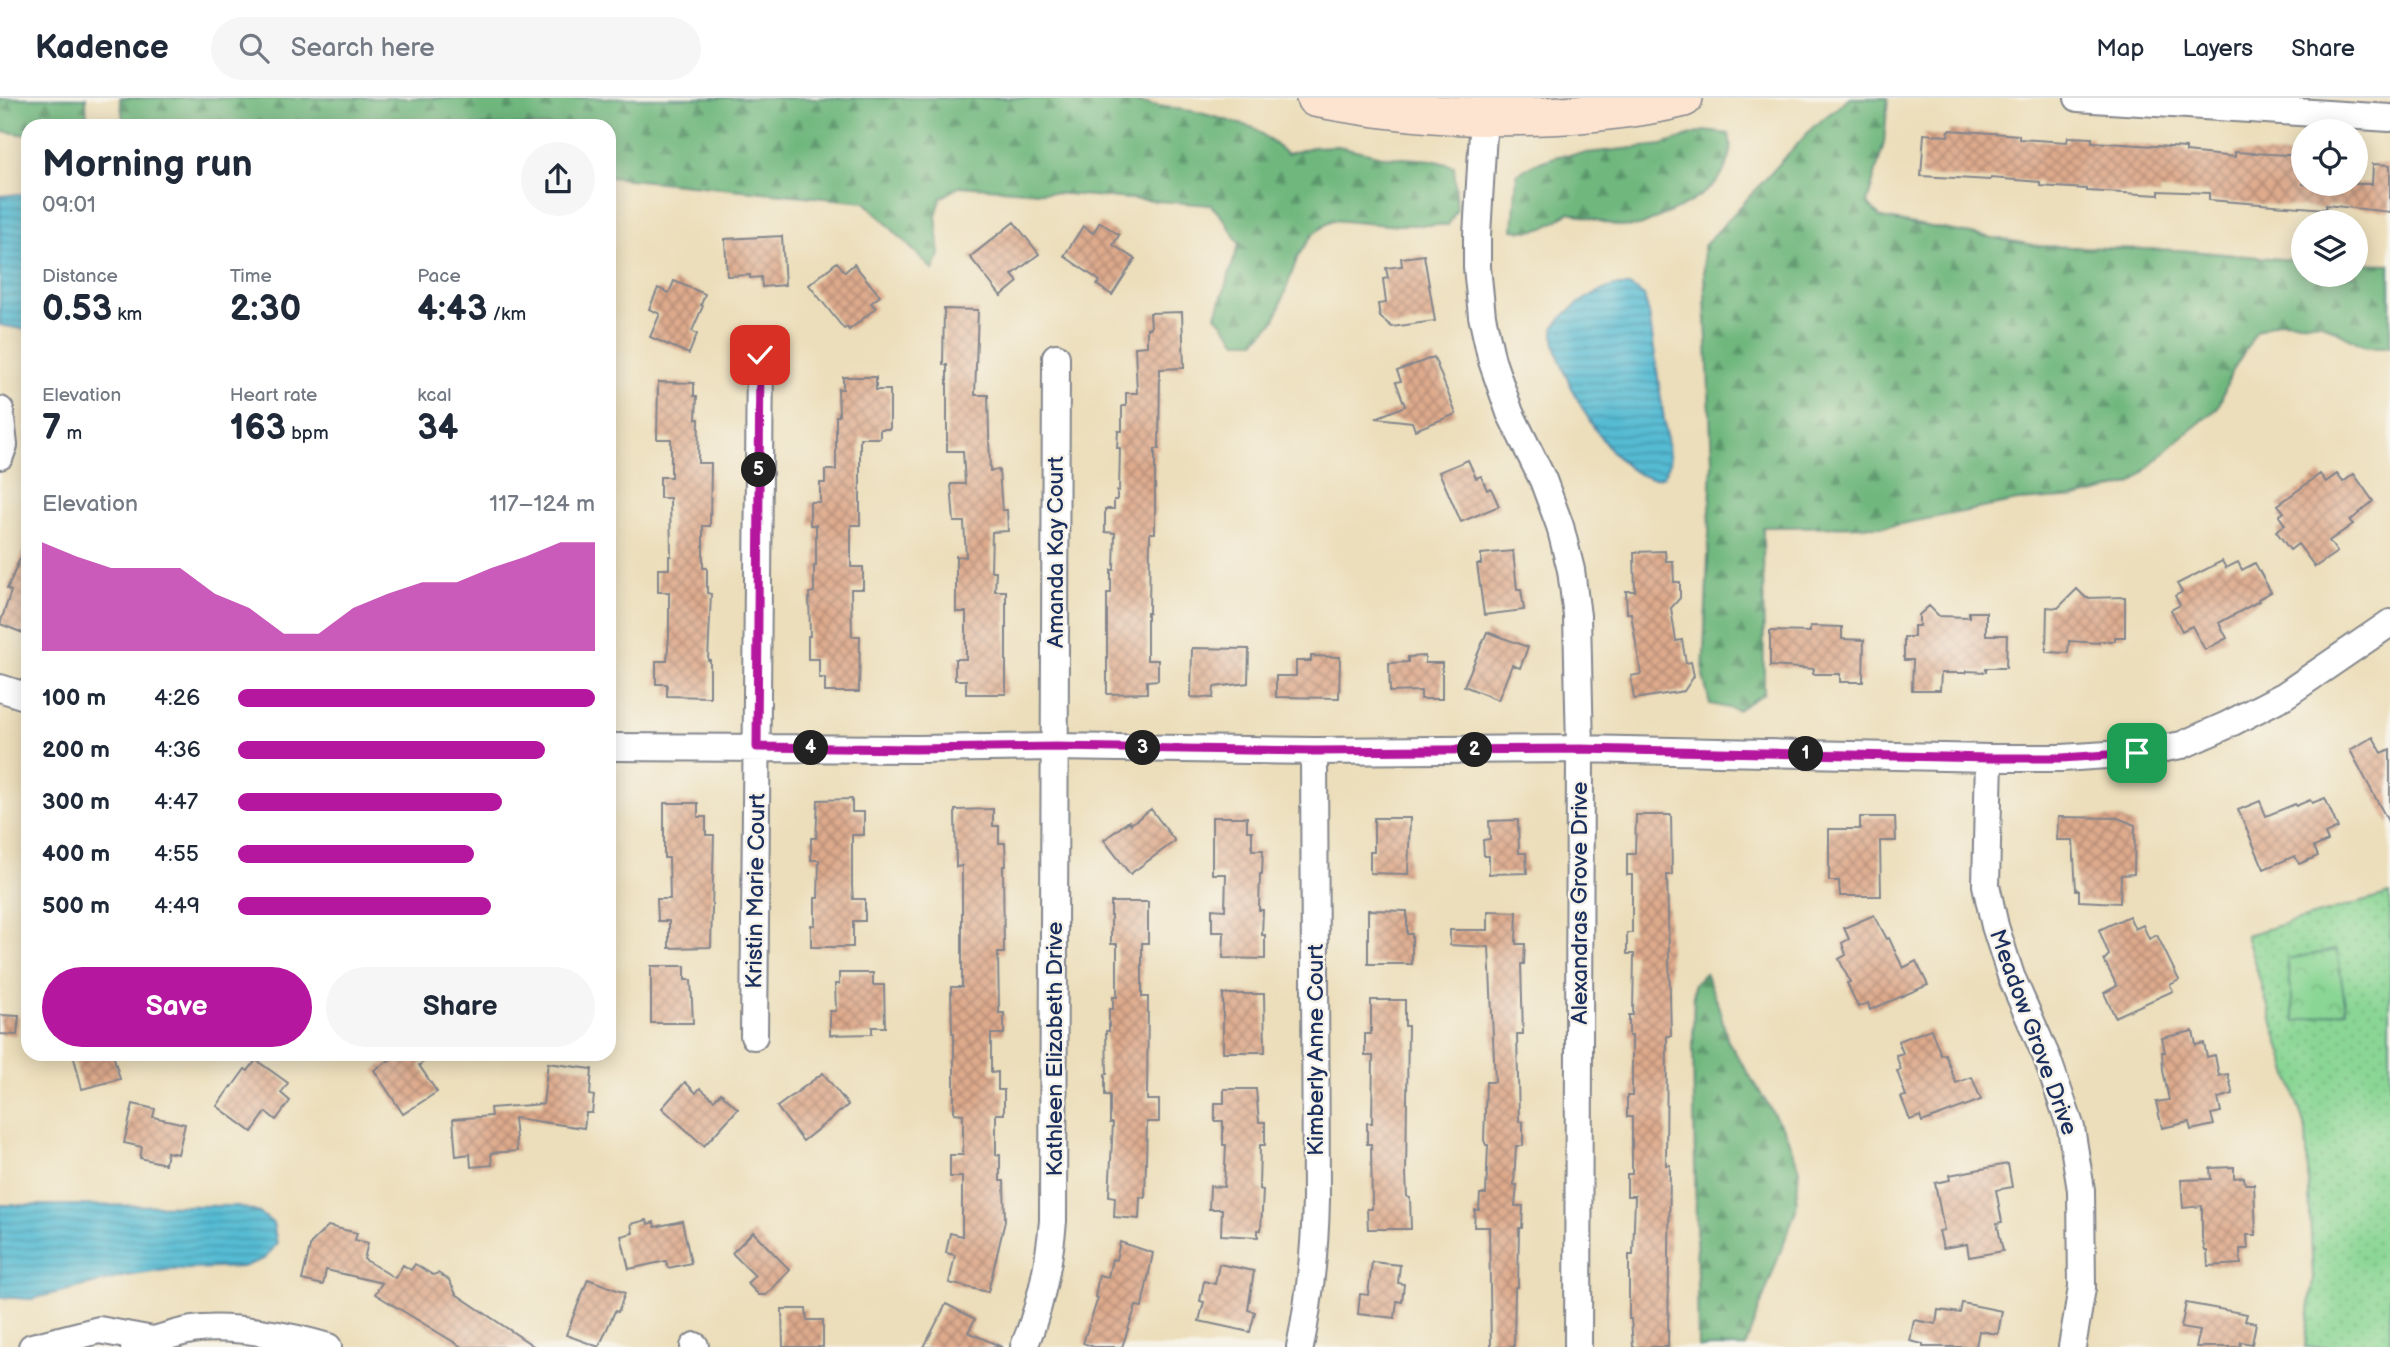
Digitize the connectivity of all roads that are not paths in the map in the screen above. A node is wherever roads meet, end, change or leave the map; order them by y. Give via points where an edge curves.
1 (1315, 98) edge
2 (1684, 98) edge
3 (2078, 98) edge
4 (1485, 108) edge
5 (2390, 118) edge
6 (760, 355) dead end
7 (1056, 356) dead end
8 (0, 410) edge
9 (0, 456) edge
10 (2390, 623) edge
11 (0, 688) edge
12 (21, 694) edge
13 (616, 747) edge
14 (757, 747) junction
15 (1055, 747) junction
16 (1580, 749) junction
17 (1314, 751) junction
18 (1989, 758) junction
19 (754, 1036) dead end
20 (147, 1345) edge
21 (32, 1347) edge
22 (328, 1347) edge
23 (1024, 1347) edge
24 (1300, 1347) edge
25 (1578, 1347) edge
26 (2072, 1347) edge

1 - 4 main road via 1426,114
2 - 4 main road via 1553,117
3 - 5 street
4 - 16 street, Alexandras Grove Drive via 1477,235 1482,316 1492,361 1543,480 1570,570 1577,615
6 - 14 street, Kristin Marie Court
7 - 15 street, Amanda Kay Court
8 - 9 street via 4,446
10 - 18 street via 2285,695 2182,746 2062,758
11 - 12 street
13 - 14 street
14 - 15 street
14 - 19 street, Kristin Marie Court
15 - 17 street
15 - 23 street, Kathleen Elizabeth Drive via 1053,1221 1042,1292
16 - 17 street
16 - 18 street
16 - 25 street, Alexandras Grove Drive
17 - 24 street, Kimberly Anne Court via 1316,1199 1314,1254
18 - 26 street, Meadow Grove Drive via 1986,885 2011,976 2071,1128 2081,1190 2082,1288
20 - 21 street via 99,1330
20 - 22 street via 195,1330 233,1330

